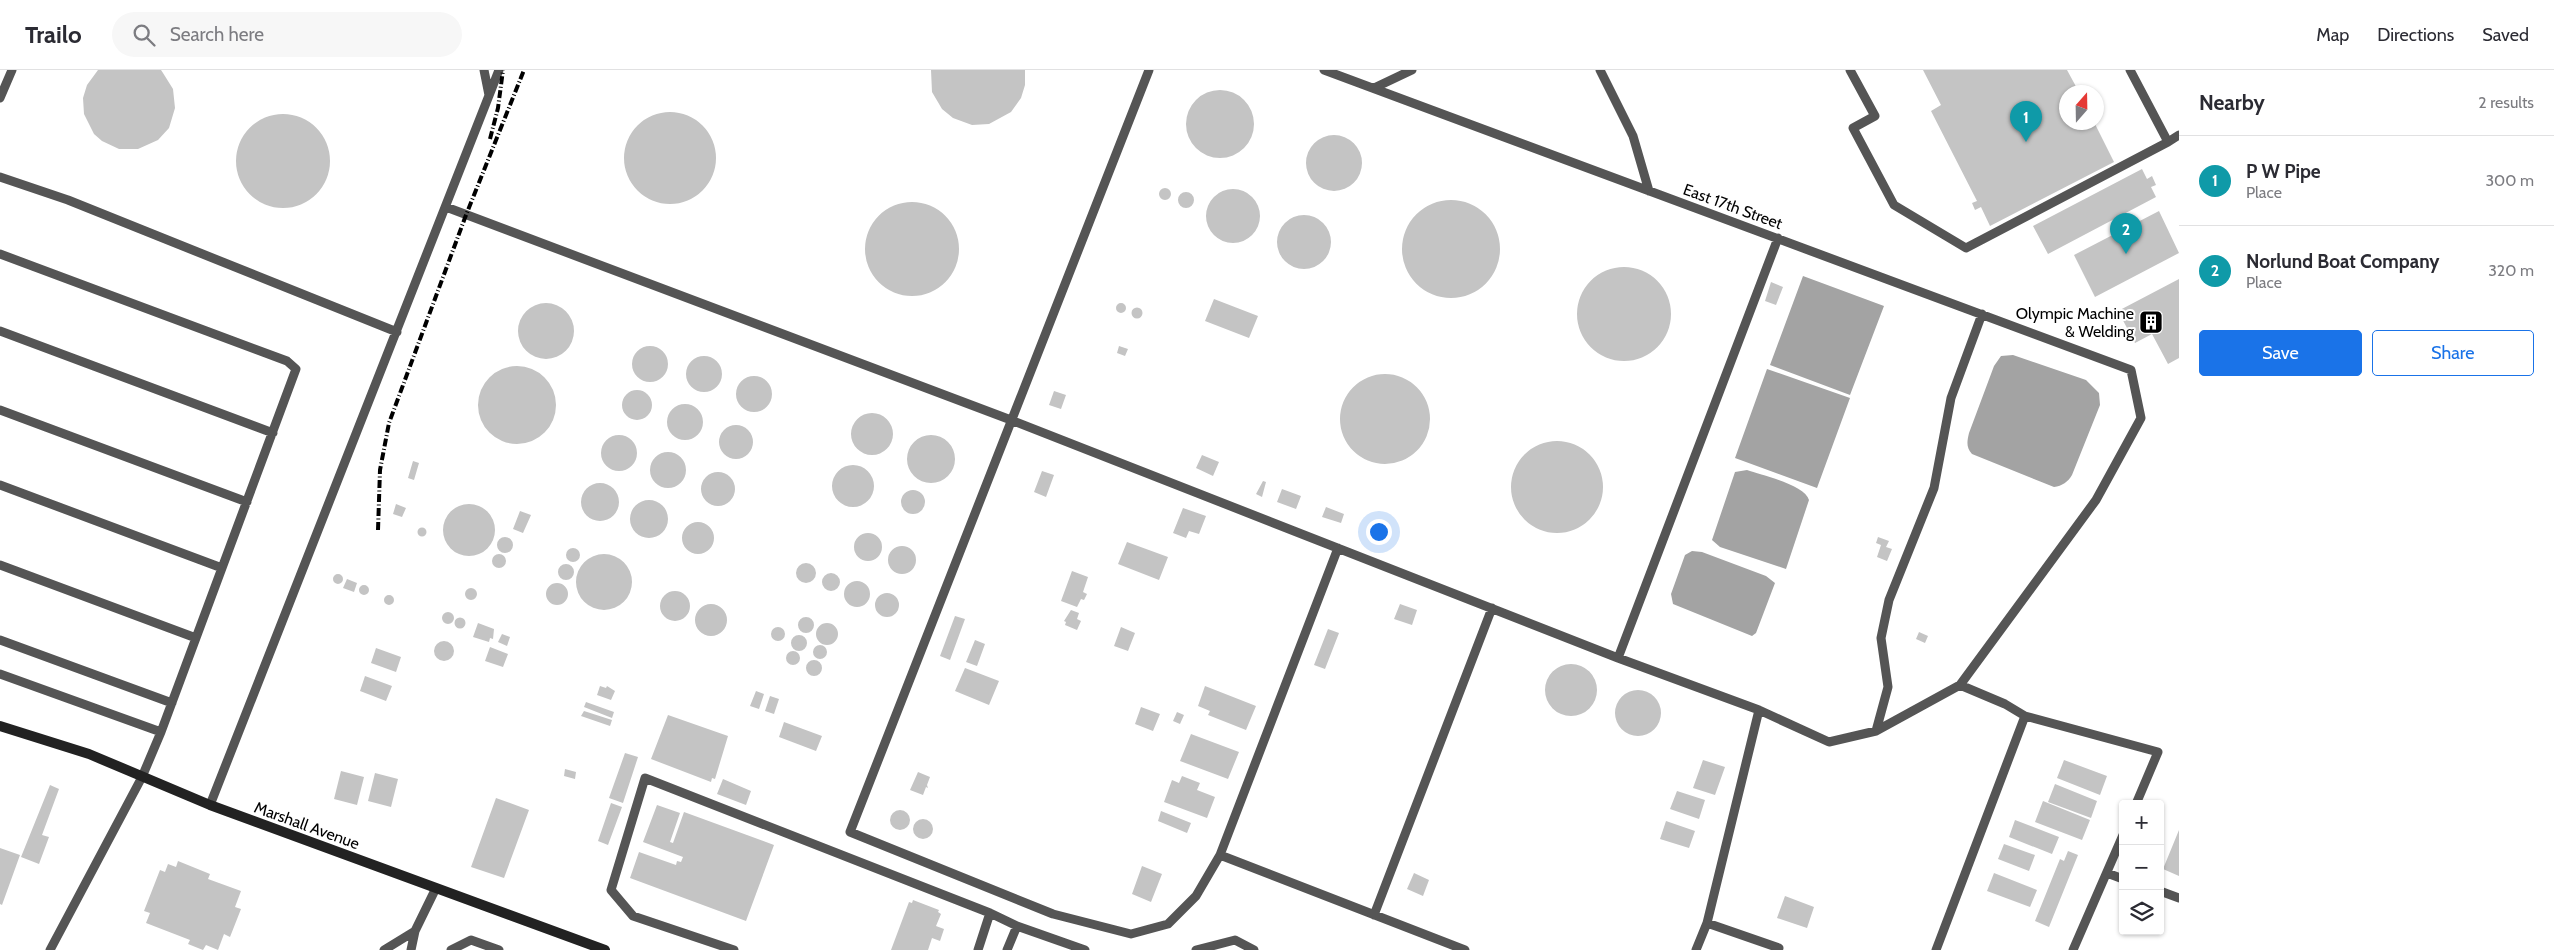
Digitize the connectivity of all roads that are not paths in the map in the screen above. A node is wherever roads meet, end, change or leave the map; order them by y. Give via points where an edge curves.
1 (12, 70) edge
2 (484, 70) edge
3 (499, 70) edge
4 (1149, 70) edge
5 (1324, 70) edge
6 (1412, 70) edge
7 (1600, 70) edge
8 (1850, 70) edge
9 (2130, 70) edge
10 (1374, 88) junction
11 (489, 96) junction
12 (0, 98) edge
13 (2179, 135) edge
14 (2168, 142) junction
15 (0, 176) edge
16 (1649, 191) junction
17 (446, 207) junction
18 (1778, 238) junction
19 (0, 254) edge
20 (1982, 314) junction
21 (0, 331) edge
22 (397, 332) junction
23 (0, 410) edge
24 (1011, 420) junction
25 (273, 433) junction
26 (0, 485) edge
27 (247, 502) junction
28 (1338, 548) junction
29 (0, 566) edge
30 (222, 568) junction
31 (1492, 608) junction
32 (196, 638) junction
33 (0, 640) edge
34 (1618, 658) junction
35 (0, 674) edge
36 (1960, 685) junction
37 (172, 703) junction
38 (1759, 710) junction
39 (2025, 716) junction
40 (0, 726) edge
41 (1876, 731) junction
42 (161, 732) junction
43 (142, 777) junction
44 (2138, 800) edge
45 (210, 806) junction
46 (2119, 844) edge
47 (1220, 855) junction
48 (2106, 873) junction
49 (2119, 877) edge
50 (436, 888) junction
51 (2164, 892) edge
52 (2179, 898) edge
53 (990, 913) junction
54 (1374, 915) junction
55 (1707, 923) junction
56 (1016, 926) junction
57 (415, 931) junction
58 (50, 950) edge
59 (384, 950) edge
60 (411, 950) edge
61 (450, 950) edge
62 (498, 950) edge
63 (605, 950) edge
64 (734, 950) edge
65 (978, 950) edge
66 (1007, 950) edge
67 (1085, 950) edge
68 (1196, 950) edge
69 (1254, 950) edge
70 (1465, 950) edge
71 (1696, 950) edge
72 (1778, 950) edge
73 (1936, 950) edge
74 (2074, 950) edge

1 - 12 lane
2 - 11 lane
3 - 11 lane
4 - 24 lane
5 - 10 lane, East 17th Street
6 - 10 lane
7 - 16 lane via 1633,136
8 - 14 lane via 1875,116 1853,128 1894,205 1966,248
9 - 14 lane
10 - 16 lane, East 17th Street
11 - 17 lane
13 - 14 lane
15 - 22 lane via 68,200
16 - 18 lane, East 17th Street
17 - 22 lane
17 - 24 lane
18 - 20 lane, East 17th Street
18 - 34 lane
19 - 25 lane via 293,364 295,374
20 - 36 lane, East 17th Street via 2131,370 2141,418 2096,500
20 - 41 lane via 1951,398 1934,488 1889,600 1881,638 1888,687
21 - 25 lane
22 - 45 lane
23 - 27 lane
24 - 28 lane
24 - 47 lane via 850,832 1053,914 1131,934 1168,924 1196,896
25 - 27 lane
26 - 30 lane
27 - 30 lane
28 - 31 lane
28 - 47 lane
29 - 32 lane
30 - 32 lane
31 - 34 lane
31 - 54 lane
32 - 37 lane
33 - 37 lane
34 - 38 lane
35 - 42 lane
36 - 39 lane
36 - 41 lane
37 - 42 lane
38 - 41 lane via 1829,742
38 - 55 lane
39 - 44 lane via 2158,752
39 - 73 lane
40 - 43 street, Marshall Avenue via 89,754
42 - 43 lane
43 - 45 street, Marshall Avenue
43 - 58 lane
45 - 50 street, Marshall Avenue
46 - 48 lane
47 - 54 lane
48 - 49 lane
48 - 74 lane
50 - 57 lane
50 - 63 street, Marshall Avenue
51 - 52 lane
53 - 56 lane
53 - 64 lane via 645,778 611,890 633,916
53 - 65 lane
54 - 70 lane
55 - 71 lane
55 - 72 lane
56 - 66 lane
56 - 67 lane
57 - 59 lane
57 - 60 lane
61 - 62 lane via 471,940
68 - 69 lane via 1235,940

